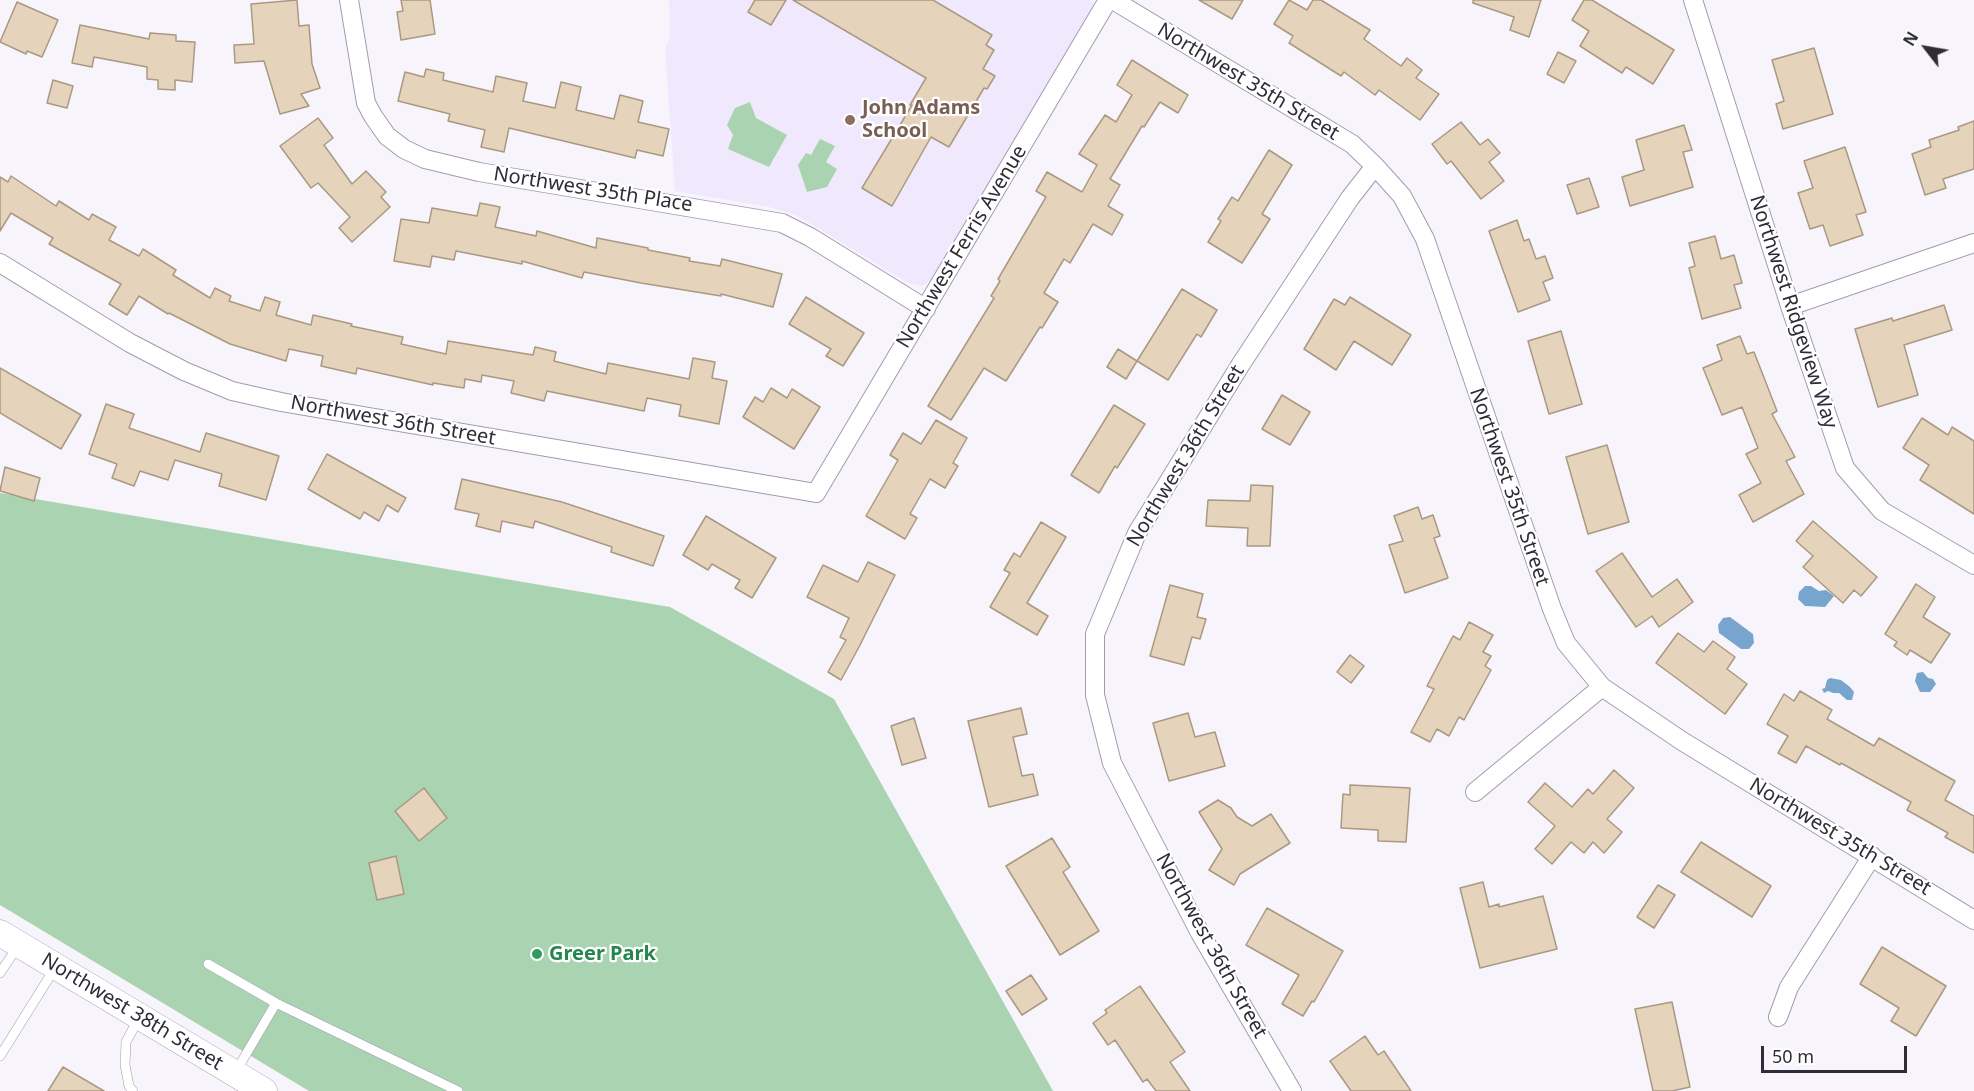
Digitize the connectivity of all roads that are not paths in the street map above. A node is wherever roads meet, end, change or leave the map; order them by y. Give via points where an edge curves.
1 (349, 0) edge
2 (1108, 0) edge
3 (1113, 0) edge
4 (1693, 0) edge
5 (1375, 166) junction
6 (1974, 243) edge
7 (0, 263) edge
8 (1790, 306) junction
9 (926, 309) junction
10 (816, 493) joint
11 (1974, 565) edge
12 (1602, 687) junction
13 (1475, 792) dead end
14 (1872, 856) junction
15 (1974, 920) edge
16 (9, 938) edge
17 (208, 964) dead end
18 (56, 966) junction
19 (0, 973) edge
20 (276, 1003) junction
21 (140, 1016) junction
22 (1778, 1017) dead end
23 (0, 1056) edge
24 (234, 1073) junction
25 (133, 1091) edge
26 (264, 1091) edge
27 (458, 1091) edge
28 (1292, 1091) edge

1 - 9 street, Northwest 35th Place via 366,103 387,136 404,149 425,159 480,172 782,223
2 - 9 street, Northwest Ferris Avenue
3 - 5 street, Northwest 35th Street via 1352,144
4 - 8 street, Northwest Ridgeview Way
5 - 12 street, Northwest 35th Street via 1402,196 1425,239 1552,609 1566,643
5 - 28 street, Northwest 36th Street via 1241,363 1137,533 1095,634 1095,695 1112,763 1200,933
6 - 8 street
7 - 10 street, Northwest 36th Street via 130,342 232,391
8 - 11 street, Northwest Ridgeview Way via 1845,468 1882,511
9 - 10 street, Northwest Ferris Avenue
12 - 13 street
12 - 14 street, Northwest 35th Street via 1682,741
14 - 15 street, Northwest 35th Street
14 - 22 street via 1789,987
16 - 18 main road, Northwest 38th Street
16 - 19 lane
17 - 20 lane
18 - 21 main road, Northwest 38th Street
18 - 23 lane
20 - 24 lane
20 - 27 lane
21 - 24 main road, Northwest 38th Street
21 - 25 lane via 126,1042 125,1065
24 - 26 main road, Northwest 38th Street

